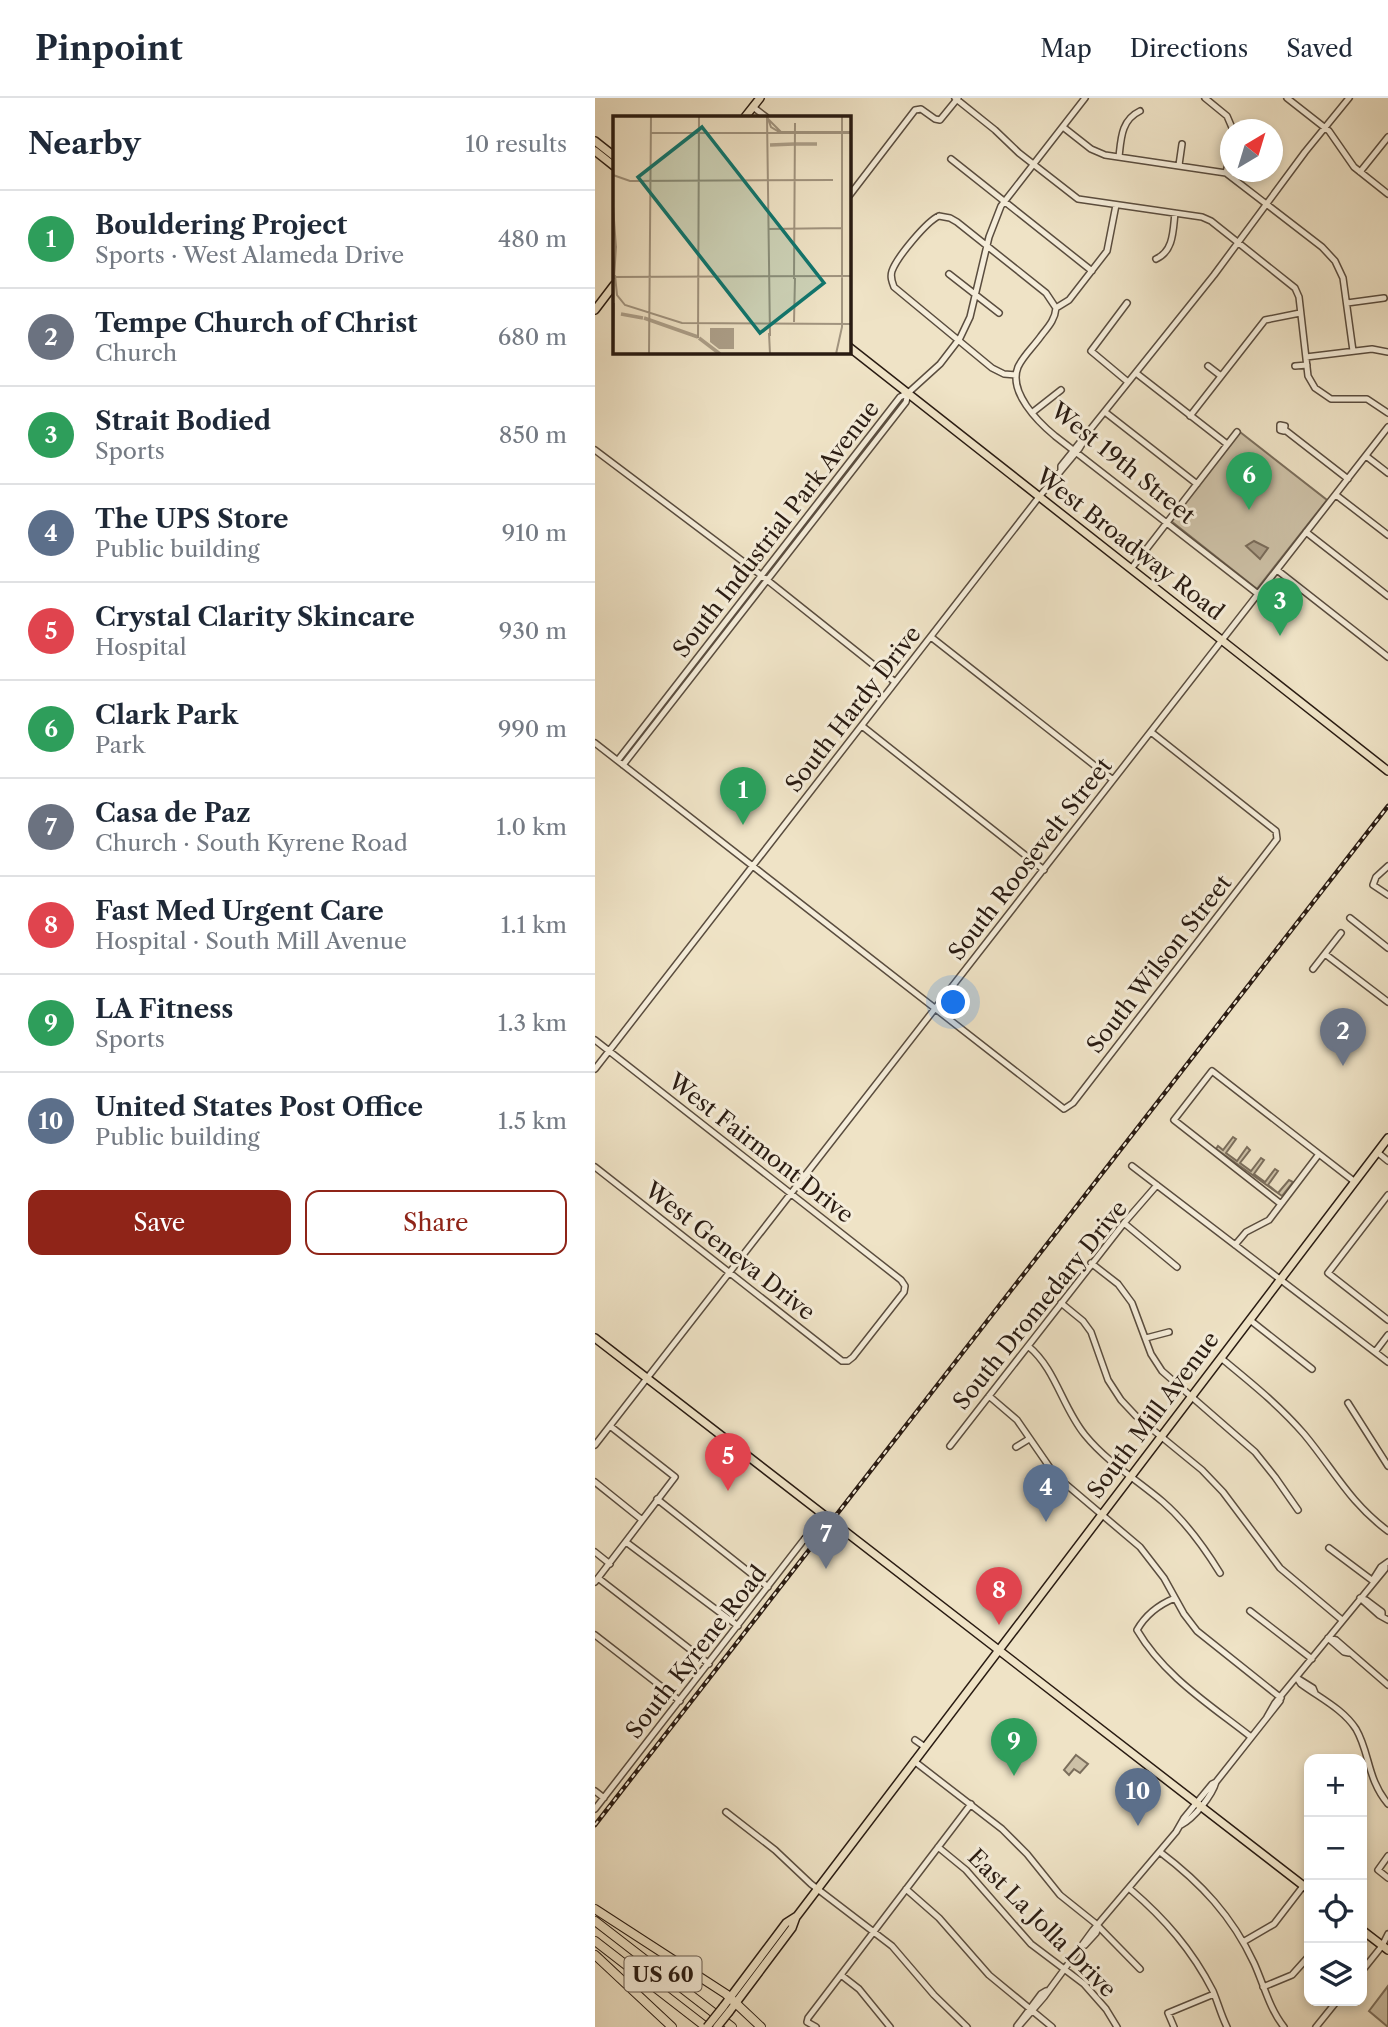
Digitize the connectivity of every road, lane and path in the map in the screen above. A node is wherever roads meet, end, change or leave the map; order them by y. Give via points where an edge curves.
1 (760, 98) edge
2 (1085, 98) edge
3 (1205, 98) edge
4 (1287, 98) edge
5 (1349, 98) edge
6 (956, 99) edge
7 (753, 107) junction
8 (1140, 111) dead end
9 (746, 116) edge
10 (765, 116) edge
11 (1228, 119) edge
12 (1063, 127) junction
13 (1326, 128) junction
14 (1388, 137) edge
15 (595, 141) edge
16 (1182, 144) dead end
17 (595, 151) edge
18 (613, 155) edge
19 (1119, 157) junction
20 (951, 159) dead end
21 (613, 165) edge
22 (1034, 165) junction
23 (1179, 166) junction
24 (1220, 172) edge
25 (1360, 172) junction
26 (1238, 182) edge
27 (851, 185) edge
28 (855, 188) junction
29 (851, 193) edge
30 (1388, 194) edge
31 (1004, 201) junction
32 (1267, 204) junction
33 (1116, 205) junction
34 (1175, 213) junction
35 (1238, 242) junction
36 (986, 245) junction
37 (1157, 259) dead end
38 (1092, 271) junction
39 (949, 274) dead end
40 (613, 286) edge
41 (975, 295) junction
42 (1384, 298) dead end
43 (1127, 303) dead end
44 (1347, 303) junction
45 (597, 304) edge
46 (1056, 308) junction
47 (999, 313) dead end
48 (1300, 313) junction
49 (958, 341) junction
50 (851, 348) edge
51 (1353, 351) junction
52 (1388, 352) edge
53 (1306, 357) junction
54 (1307, 365) junction
55 (1208, 366) dead end
56 (1295, 366) dead end
57 (1136, 373) junction
58 (1016, 375) junction
59 (1221, 376) junction
60 (1128, 382) junction
61 (1061, 390) dead end
62 (908, 393) junction
63 (1033, 412) junction
64 (1105, 412) junction
65 (1388, 413) edge
66 (1191, 416) junction
67 (1388, 427) edge
68 (1285, 430) dead end
69 (1237, 432) dead end
70 (1227, 444) junction
71 (595, 450) edge
72 (1075, 451) junction
73 (1366, 456) junction
74 (1388, 473) edge
75 (1348, 479) junction
76 (1197, 484) junction
77 (1336, 495) junction
78 (1039, 497) junction
79 (1167, 522) junction
80 (1306, 533) junction
81 (1388, 535) edge
82 (1131, 569) junction
83 (1277, 570) junction
84 (764, 578) junction
85 (1258, 594) junction
86 (1388, 596) edge
87 (931, 637) junction
88 (1222, 641) junction
89 (1388, 657) edge
90 (895, 682) junction
91 (862, 726) junction
92 (1151, 732) junction
93 (595, 743) edge
94 (620, 762) junction
95 (1388, 770) edge
96 (1113, 780) junction
97 (753, 866) junction
98 (1388, 866) edge
99 (1044, 870) junction
100 (1388, 895) edge
101 (1350, 918) dead end
102 (1341, 933) dead end
103 (1388, 948) edge
104 (1325, 954) junction
105 (1313, 969) dead end
106 (1388, 1002) edge
107 (935, 1010) junction
108 (595, 1040) edge
109 (609, 1051) junction
110 (595, 1069) edge
111 (1388, 1138) edge
112 (1377, 1152) junction
113 (1319, 1154) junction
114 (1388, 1161) edge
115 (1132, 1166) dead end
116 (595, 1167) edge
117 (1355, 1182) junction
118 (1157, 1185) junction
119 (792, 1194) junction
120 (1387, 1198) edge
121 (1281, 1204) junction
122 (1124, 1223) junction
123 (1235, 1245) junction
124 (1091, 1264) junction
125 (1177, 1267) dead end
126 (730, 1273) junction
127 (1281, 1279) junction
128 (913, 1282) dead end
129 (904, 1285) junction
130 (1061, 1303) junction
131 (1250, 1320) junction
132 (1388, 1320) edge
133 (1169, 1332) dead end
134 (1388, 1335) edge
135 (595, 1338) edge
136 (1146, 1338) junction
137 (1028, 1346) junction
138 (1375, 1352) junction
139 (1221, 1358) junction
140 (1388, 1362) edge
141 (1312, 1369) dead end
142 (647, 1379) junction
143 (989, 1396) junction
144 (1191, 1398) junction
145 (1347, 1403) dead end
146 (610, 1426) junction
147 (1160, 1437) junction
148 (1029, 1439) junction
149 (595, 1445) edge
150 (950, 1446) dead end
151 (1016, 1447) dead end
152 (1388, 1466) edge
153 (1130, 1476) junction
154 (595, 1482) edge
155 (657, 1499) junction
156 (1298, 1510) dead end
157 (823, 1515) junction
158 (1101, 1515) junction
159 (641, 1519) junction
160 (841, 1529) junction
161 (1388, 1531) edge
162 (806, 1539) junction
163 (626, 1542) junction
164 (1329, 1548) dead end
165 (595, 1552) edge
166 (1387, 1563) edge
167 (610, 1564) junction
168 (1220, 1573) dead end
169 (596, 1580) edge
170 (1373, 1581) junction
171 (768, 1587) junction
172 (1175, 1598) junction
173 (1360, 1598) junction
174 (1250, 1611) dead end
175 (1342, 1620) junction
176 (1388, 1620) edge
177 (738, 1626) junction
178 (595, 1635) edge
179 (1328, 1638) junction
180 (998, 1651) junction
181 (1312, 1659) junction
182 (709, 1664) junction
183 (1297, 1678) junction
184 (1388, 1685) edge
185 (1281, 1698) junction
186 (680, 1701) junction
187 (1251, 1737) junction
188 (915, 1740) dead end
189 (925, 1747) junction
190 (1363, 1754) edge
191 (914, 1761) junction
192 (1367, 1770) edge
193 (595, 1791) edge
194 (604, 1798) junction
195 (971, 1804) junction
196 (1198, 1804) junction
197 (1388, 1804) edge
198 (595, 1809) edge
199 (726, 1812) dead end
200 (938, 1847) junction
201 (1160, 1852) junction
202 (1388, 1856) edge
203 (1388, 1878) edge
204 (1304, 1886) edge
205 (817, 1889) junction
206 (906, 1889) junction
207 (1130, 1889) junction
208 (1304, 1890) edge
209 (595, 1909) edge
210 (595, 1921) edge
211 (1098, 1928) junction
212 (873, 1932) junction
213 (1367, 1933) edge
214 (1388, 1934) edge
215 (595, 1941) edge
216 (1243, 1942) junction
217 (1386, 1946) edge
218 (595, 1955) edge
219 (1304, 1962) edge
220 (1367, 1965) edge
221 (1065, 1969) junction
222 (1140, 1969) dead end
223 (841, 1975) junction
224 (1263, 1987) junction
225 (1214, 1994) junction
226 (733, 2000) junction
227 (1333, 2006) edge
228 (726, 2010) junction
229 (1031, 2010) junction
230 (672, 2027) edge
231 (707, 2027) edge
232 (717, 2027) edge
233 (732, 2027) edge
234 (761, 2027) edge
235 (817, 2027) edge
236 (890, 2027) edge
237 (967, 2027) edge
238 (1017, 2027) edge
239 (1052, 2027) edge
240 (1117, 2027) edge
241 (1174, 2027) edge
242 (1227, 2027) edge
243 (1284, 2027) edge
244 (1316, 2027) edge

1 - 7 main road
2 - 12 street, South Industrial Park Avenue
3 - 11 street
4 - 13 street
5 - 13 street, South Hardy Drive
6 - 22 street
6 - 28 street via 939,120 919,108 914,112
7 - 9 main road
7 - 10 street
8 - 19 street via 1124,127
12 - 19 street via 1094,151
12 - 22 street, South Industrial Park Avenue
13 - 25 street
13 - 32 street, South Hardy Drive
14 - 25 street
15 - 18 main road
16 - 23 street
17 - 21 main road
19 - 23 street
20 - 31 street
22 - 31 street, South Industrial Park Avenue
22 - 33 street via 1078,199
23 - 24 street
25 - 30 street
26 - 32 street
27 - 28 street
28 - 29 street
31 - 36 street, South Industrial Park Avenue
31 - 38 street
32 - 35 street, South Hardy Drive
32 - 44 street via 1332,257 1343,278
33 - 34 street
33 - 38 street via 1109,246
34 - 35 street via 1207,218
34 - 37 street via 1170,246
35 - 48 street via 1293,285
35 - 57 street, South Hardy Drive
36 - 41 street, South Industrial Park Avenue
36 - 46 street via 1049,295
36 - 49 street via 939,213 926,224 889,280 899,294
38 - 46 street via 1069,300
39 - 41 street
40 - 45 main road
41 - 47 street
41 - 49 street, South Industrial Park Avenue
42 - 44 street
43 - 60 street via 1091,351
44 - 51 street
46 - 58 street via 1053,321
48 - 53 street
48 - 59 street via 1265,320
49 - 58 street via 995,370
49 - 62 street, South Industrial Park Avenue
50 - 62 main road, West Broadway Road
51 - 52 street
51 - 53 street
53 - 54 street
54 - 56 street
54 - 65 street via 1310,382 1327,397 1338,401 1365,398
55 - 59 street
57 - 60 street, South Hardy Drive
57 - 66 street
58 - 63 street, West 19th Street via 1020,393
59 - 66 street
60 - 64 street, South Hardy Drive
61 - 63 street
62 - 78 main road, West Broadway Road
62 - 84 street, South Industrial Park Avenue via 900,397
63 - 72 street, West 19th Street
64 - 72 street, South Hardy Drive
64 - 76 street
66 - 70 street
67 - 73 street, South Roosevelt Street
68 - 75 street
69 - 70 street
70 - 76 street
71 - 84 street
72 - 78 street, South Hardy Drive
72 - 79 street, West 19th Street
73 - 74 street
73 - 75 street, South Roosevelt Street
75 - 77 street, South Roosevelt Street
76 - 79 street
77 - 80 street, South Roosevelt Street
77 - 81 street
78 - 82 main road, West Broadway Road
78 - 87 street, South Hardy Drive
79 - 82 street
79 - 85 street, West 19th Street
80 - 83 street, South Roosevelt Street
80 - 86 street
82 - 88 main road, West Broadway Road
83 - 85 street, South Roosevelt Street
83 - 89 street
84 - 90 street
84 - 94 street, South Industrial Park Avenue
85 - 88 street, South Roosevelt Street
87 - 90 street, South Hardy Drive
87 - 96 street
88 - 92 street, South Roosevelt Street
88 - 95 main road, West Broadway Road
90 - 91 street, South Hardy Drive
91 - 97 street, South Hardy Drive
91 - 99 street
92 - 96 street, South Roosevelt Street
92 - 107 street, South Wilson Street via 1276,831 1276,842 1064,1109
93 - 94 street
94 - 97 street
96 - 99 street, South Roosevelt Street
97 - 107 street
97 - 109 street, South Hardy Drive
98 - 100 street via 1373,885
99 - 107 street, South Roosevelt Street
101 - 103 street
102 - 104 street
104 - 105 street
104 - 106 street
107 - 119 street, South Roosevelt Street
108 - 109 street, West Fairmont Drive
109 - 110 street, South Hardy Drive
109 - 119 street, West Fairmont Drive
111 - 112 main road, South Mill Avenue
112 - 114 street
112 - 117 main road, South Mill Avenue
113 - 117 street
113 - 121 street
113 - 121 street via 1212,1071 1174,1120
115 - 118 street
116 - 126 street, West Geneva Drive
117 - 127 main road, South Mill Avenue
118 - 122 street, South Dromedary Drive
118 - 123 street
119 - 126 street, South Roosevelt Street
119 - 129 street, West Fairmont Drive
120 - 132 street via 1328,1273
121 - 123 street via 1265,1224 1246,1232
122 - 124 street, South Dromedary Drive
122 - 125 street
123 - 127 street
124 - 130 street, South Dromedary Drive
124 - 136 street via 1118,1284 1132,1303
126 - 129 street, West Geneva Drive via 845,1361 903,1293
126 - 142 street, South Roosevelt Street
127 - 131 main road, South Mill Avenue
127 - 138 street
128 - 129 street
130 - 137 street, South Dromedary Drive
130 - 147 street via 1091,1332 1108,1380 1121,1400
131 - 139 main road, South Mill Avenue
131 - 141 street
133 - 136 street
134 - 138 street
135 - 142 main road
136 - 144 street via 1162,1371
137 - 143 street, South Dromedary Drive
137 - 153 street via 1042,1358 1084,1434
138 - 140 street
139 - 144 main road, South Mill Avenue
139 - 161 street via 1282,1411 1360,1507
142 - 146 street, South Roosevelt Street
142 - 157 main road
143 - 148 street via 1017,1420
143 - 150 street, South Dromedary Drive
144 - 147 main road, South Mill Avenue
144 - 156 street via 1255,1452
145 - 152 street
146 - 149 street, South Roosevelt Street
146 - 155 street via 675,1478
147 - 153 main road, South Mill Avenue
147 - 175 street via 1223,1492 1280,1568
148 - 151 street
148 - 158 street via 1055,1475
153 - 158 main road, South Mill Avenue
153 - 168 street via 1185,1524
154 - 159 street
155 - 159 street
155 - 171 street
157 - 160 main road
157 - 162 street, South Kyrene Road
158 - 172 street via 1140,1546
158 - 180 main road, South Mill Avenue
159 - 163 street
160 - 162 main road via 822,1528
160 - 180 main road
162 - 171 street, South Kyrene Road
163 - 167 street
163 - 177 street
164 - 170 street
165 - 167 street
166 - 170 street
167 - 169 street
169 - 182 street
170 - 173 street
171 - 177 street, South Kyrene Road
172 - 185 street via 1197,1632
172 - 187 street via 1143,1619 1137,1630 1171,1674
173 - 175 street
173 - 176 street
174 - 181 street
175 - 179 street
177 - 182 street, South Kyrene Road
178 - 186 street
179 - 181 street
179 - 184 street
180 - 189 main road, South Mill Avenue
180 - 196 main road
181 - 183 street
182 - 186 street, South Kyrene Road
183 - 185 street
183 - 190 street via 1342,1713 1362,1742
185 - 187 street
186 - 194 street, South Kyrene Road
187 - 196 street
188 - 189 street
189 - 191 main road, South Mill Avenue
191 - 195 street
191 - 205 main road, South Mill Avenue
192 - 197 street
193 - 194 street
194 - 198 street, South Kyrene Road
195 - 200 street
195 - 211 street via 1008,1834 1060,1895
196 - 201 street
196 - 204 main road
199 - 205 street
200 - 206 street
200 - 221 street, East La Jolla Drive via 966,1870 1031,1944
201 - 207 street
201 - 216 street via 1193,1878
202 - 203 street via 1378,1870
205 - 212 street
205 - 226 main road, South Mill Avenue via 786,1923
206 - 212 street
206 - 229 street via 939,1918 981,1968
207 - 211 street
207 - 225 street via 1180,1937
208 - 216 street via 1274,1923
209 - 226 highway
210 - 233 highway, US 60
211 - 221 street
211 - 222 street
212 - 223 street
212 - 237 street via 897,1951
213 - 217 main road
214 - 217 street
215 - 231 highway, US 60
216 - 224 street
217 - 220 street
218 - 230 highway
219 - 224 street via 1292,1975
221 - 229 street
221 - 240 street, East La Jolla Drive via 1084,1984
223 - 235 street via 807,2022
223 - 236 street
224 - 243 street
225 - 241 street via 1168,2012
225 - 242 street
226 - 228 main road, South Mill Avenue
226 - 234 highway
227 - 244 street
228 - 231 main road, South Mill Avenue, bridge
228 - 232 main road, South Mill Avenue, bridge
229 - 238 street
229 - 239 street

